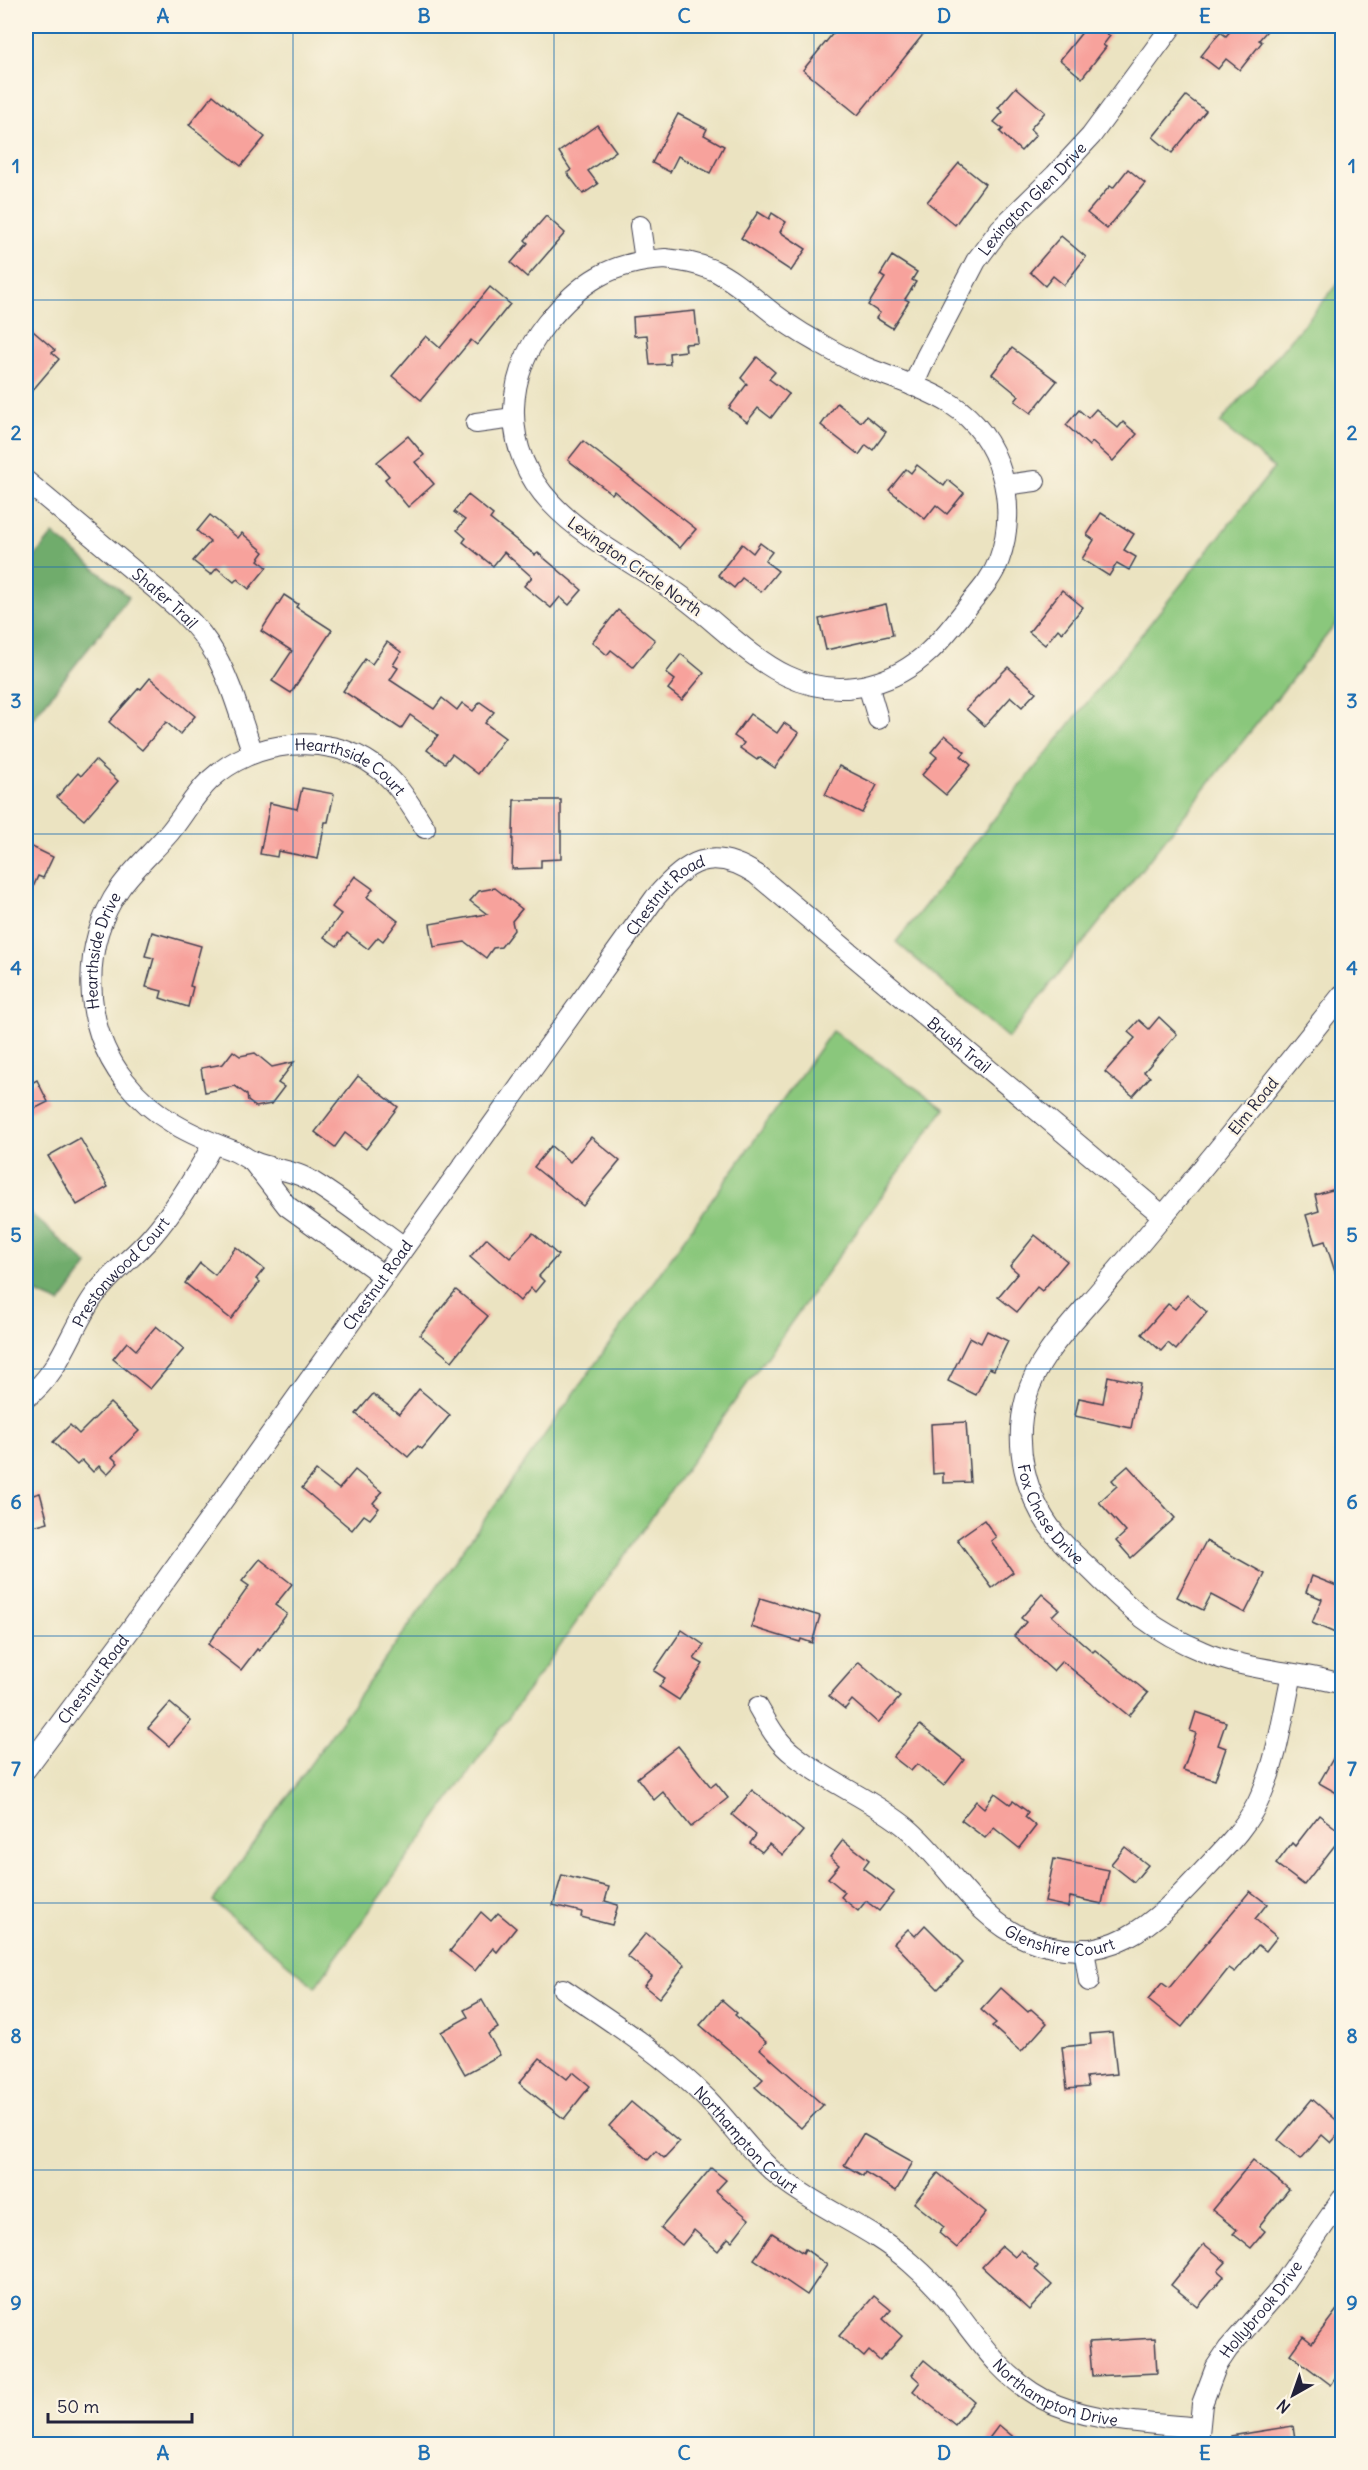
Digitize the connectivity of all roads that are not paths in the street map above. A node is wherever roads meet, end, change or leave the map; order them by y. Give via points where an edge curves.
1 (1172, 26) edge
2 (640, 226) dead end
3 (645, 260) junction
4 (913, 386) junction
5 (514, 418) junction
6 (476, 423) dead end
7 (26, 481) edge
8 (1035, 481) dead end
9 (1005, 485) junction
10 (868, 685) junction
11 (878, 719) dead end
12 (253, 753) junction
13 (425, 828) dead end
14 (756, 874) joint
15 (1342, 995) edge
16 (213, 1144) junction
17 (253, 1162) junction
18 (1163, 1216) junction
19 (404, 1247) junction
20 (384, 1276) junction
21 (26, 1398) edge
22 (1292, 1674) junction
23 (1342, 1684) edge
24 (758, 1707) dead end
25 (27, 1767) edge
26 (1084, 1949) junction
27 (1089, 1981) dead end
28 (563, 1989) dead end
29 (1342, 2199) edge
30 (933, 2284) joint
31 (1198, 2436) edge

1 - 4 street, Lexington Glen Drive via 1091,136 1000,229 976,261
2 - 3 street
3 - 4 street, Lexington Circle North via 690,262 711,269 810,338 862,366
3 - 5 street, Lexington Circle North via 600,274 562,305 531,346 520,369
4 - 9 street, Lexington Circle North via 968,418 990,447
5 - 6 street
5 - 10 street, Lexington Circle North via 521,458 530,478 579,529 678,594 745,650 787,677 828,687
7 - 12 street, Shafer Trail via 159,592 200,632 222,669
8 - 9 street
9 - 10 street, Lexington Circle North via 1005,542 989,581 923,659 886,680
10 - 11 street
12 - 13 street, Hearthside Court via 282,745 310,744 363,758 388,776
12 - 16 street, Hearthside Drive via 209,780 170,832 129,876 103,919 92,959 93,1012 106,1051 124,1080 160,1117
14 - 18 street, Brush Trail
14 - 19 street, Chestnut Road via 742,864 709,859 694,862 668,882
15 - 18 street, Elm Road
16 - 17 street, Hearthside Drive
16 - 21 street, Prestonwood Court via 166,1218 94,1296 53,1371
17 - 19 street, Hearthside Drive via 307,1178
17 - 20 street, Hearthside Drive via 287,1206
18 - 22 street, Fox Chase Drive via 1051,1347 1035,1374 1021,1421 1024,1470 1032,1498 1057,1537 1149,1624 1205,1653
19 - 20 street, Chestnut Road
20 - 25 street, Chestnut Road
22 - 23 street, Fox Chase Drive
22 - 26 street, Glenshire Court via 1272,1766 1246,1821 1167,1911 1119,1941
24 - 26 street, Glenshire Court via 792,1754 889,1813 1002,1927 1051,1947
26 - 27 street
28 - 30 street, Northampton Court via 664,2060 707,2099 752,2152 782,2179 889,2244
29 - 31 street, Hollybrook Drive via 1276,2294 1216,2367 1202,2404
30 - 31 street, Northampton Drive via 979,2345 1024,2388 1066,2409

